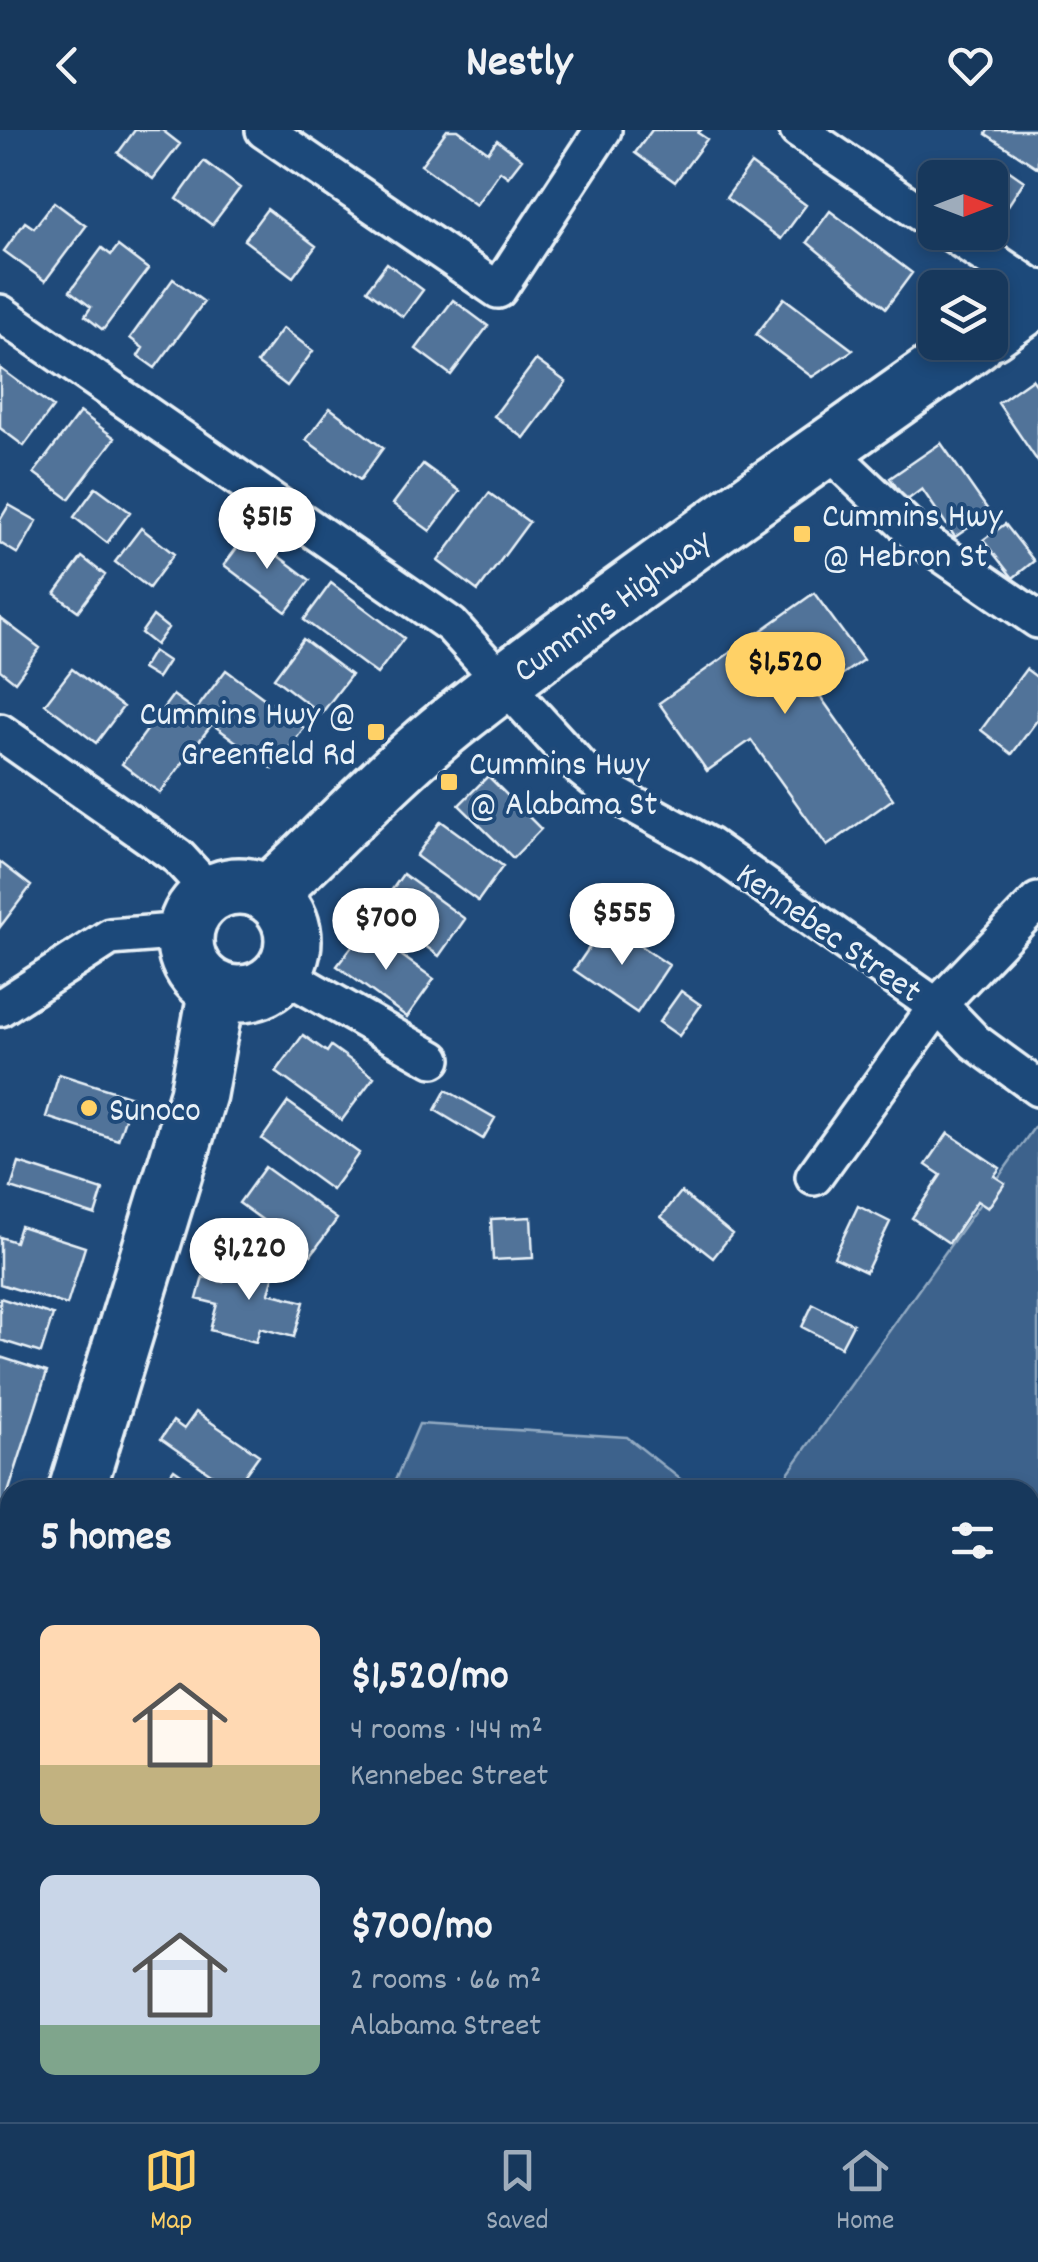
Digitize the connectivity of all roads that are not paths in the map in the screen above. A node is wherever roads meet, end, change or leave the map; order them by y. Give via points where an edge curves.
1 (264, 130) edge
2 (604, 130) edge
3 (798, 130) edge
4 (918, 211) edge
5 (975, 250) edge
6 (1038, 295) edge
7 (0, 312) edge
8 (1008, 318) edge
9 (951, 360) edge
10 (826, 450) junction
11 (1038, 620) edge
12 (505, 682) junction
13 (0, 732) edge
14 (268, 894) junction
15 (1038, 901) edge
16 (199, 912) junction
17 (282, 973) junction
18 (217, 989) junction
19 (938, 1006) junction
20 (0, 1008) edge
21 (434, 1059) dead end
22 (1038, 1088) edge
23 (814, 1177) dead end
24 (79, 1480) edge

1 - 2 street via 498,290
3 - 4 street
5 - 6 street
6 - 8 main road
7 - 12 street, Kennebec Street via 451,625
9 - 10 main road, Cummins Highway
10 - 11 street via 923,541
10 - 12 main road, Cummins Highway
12 - 14 main road, Cummins Highway via 412,756
12 - 19 street, Kennebec Street via 582,770 612,793 709,846
13 - 16 street via 168,849
14 - 16 main road via 234,886
14 - 17 main road via 282,906 294,940
15 - 19 street
16 - 18 main road via 192,966
16 - 20 street via 110,938
17 - 18 main road via 253,993
17 - 21 street
18 - 24 main road via 198,1094
19 - 22 street, Kennebec Street
19 - 23 street

